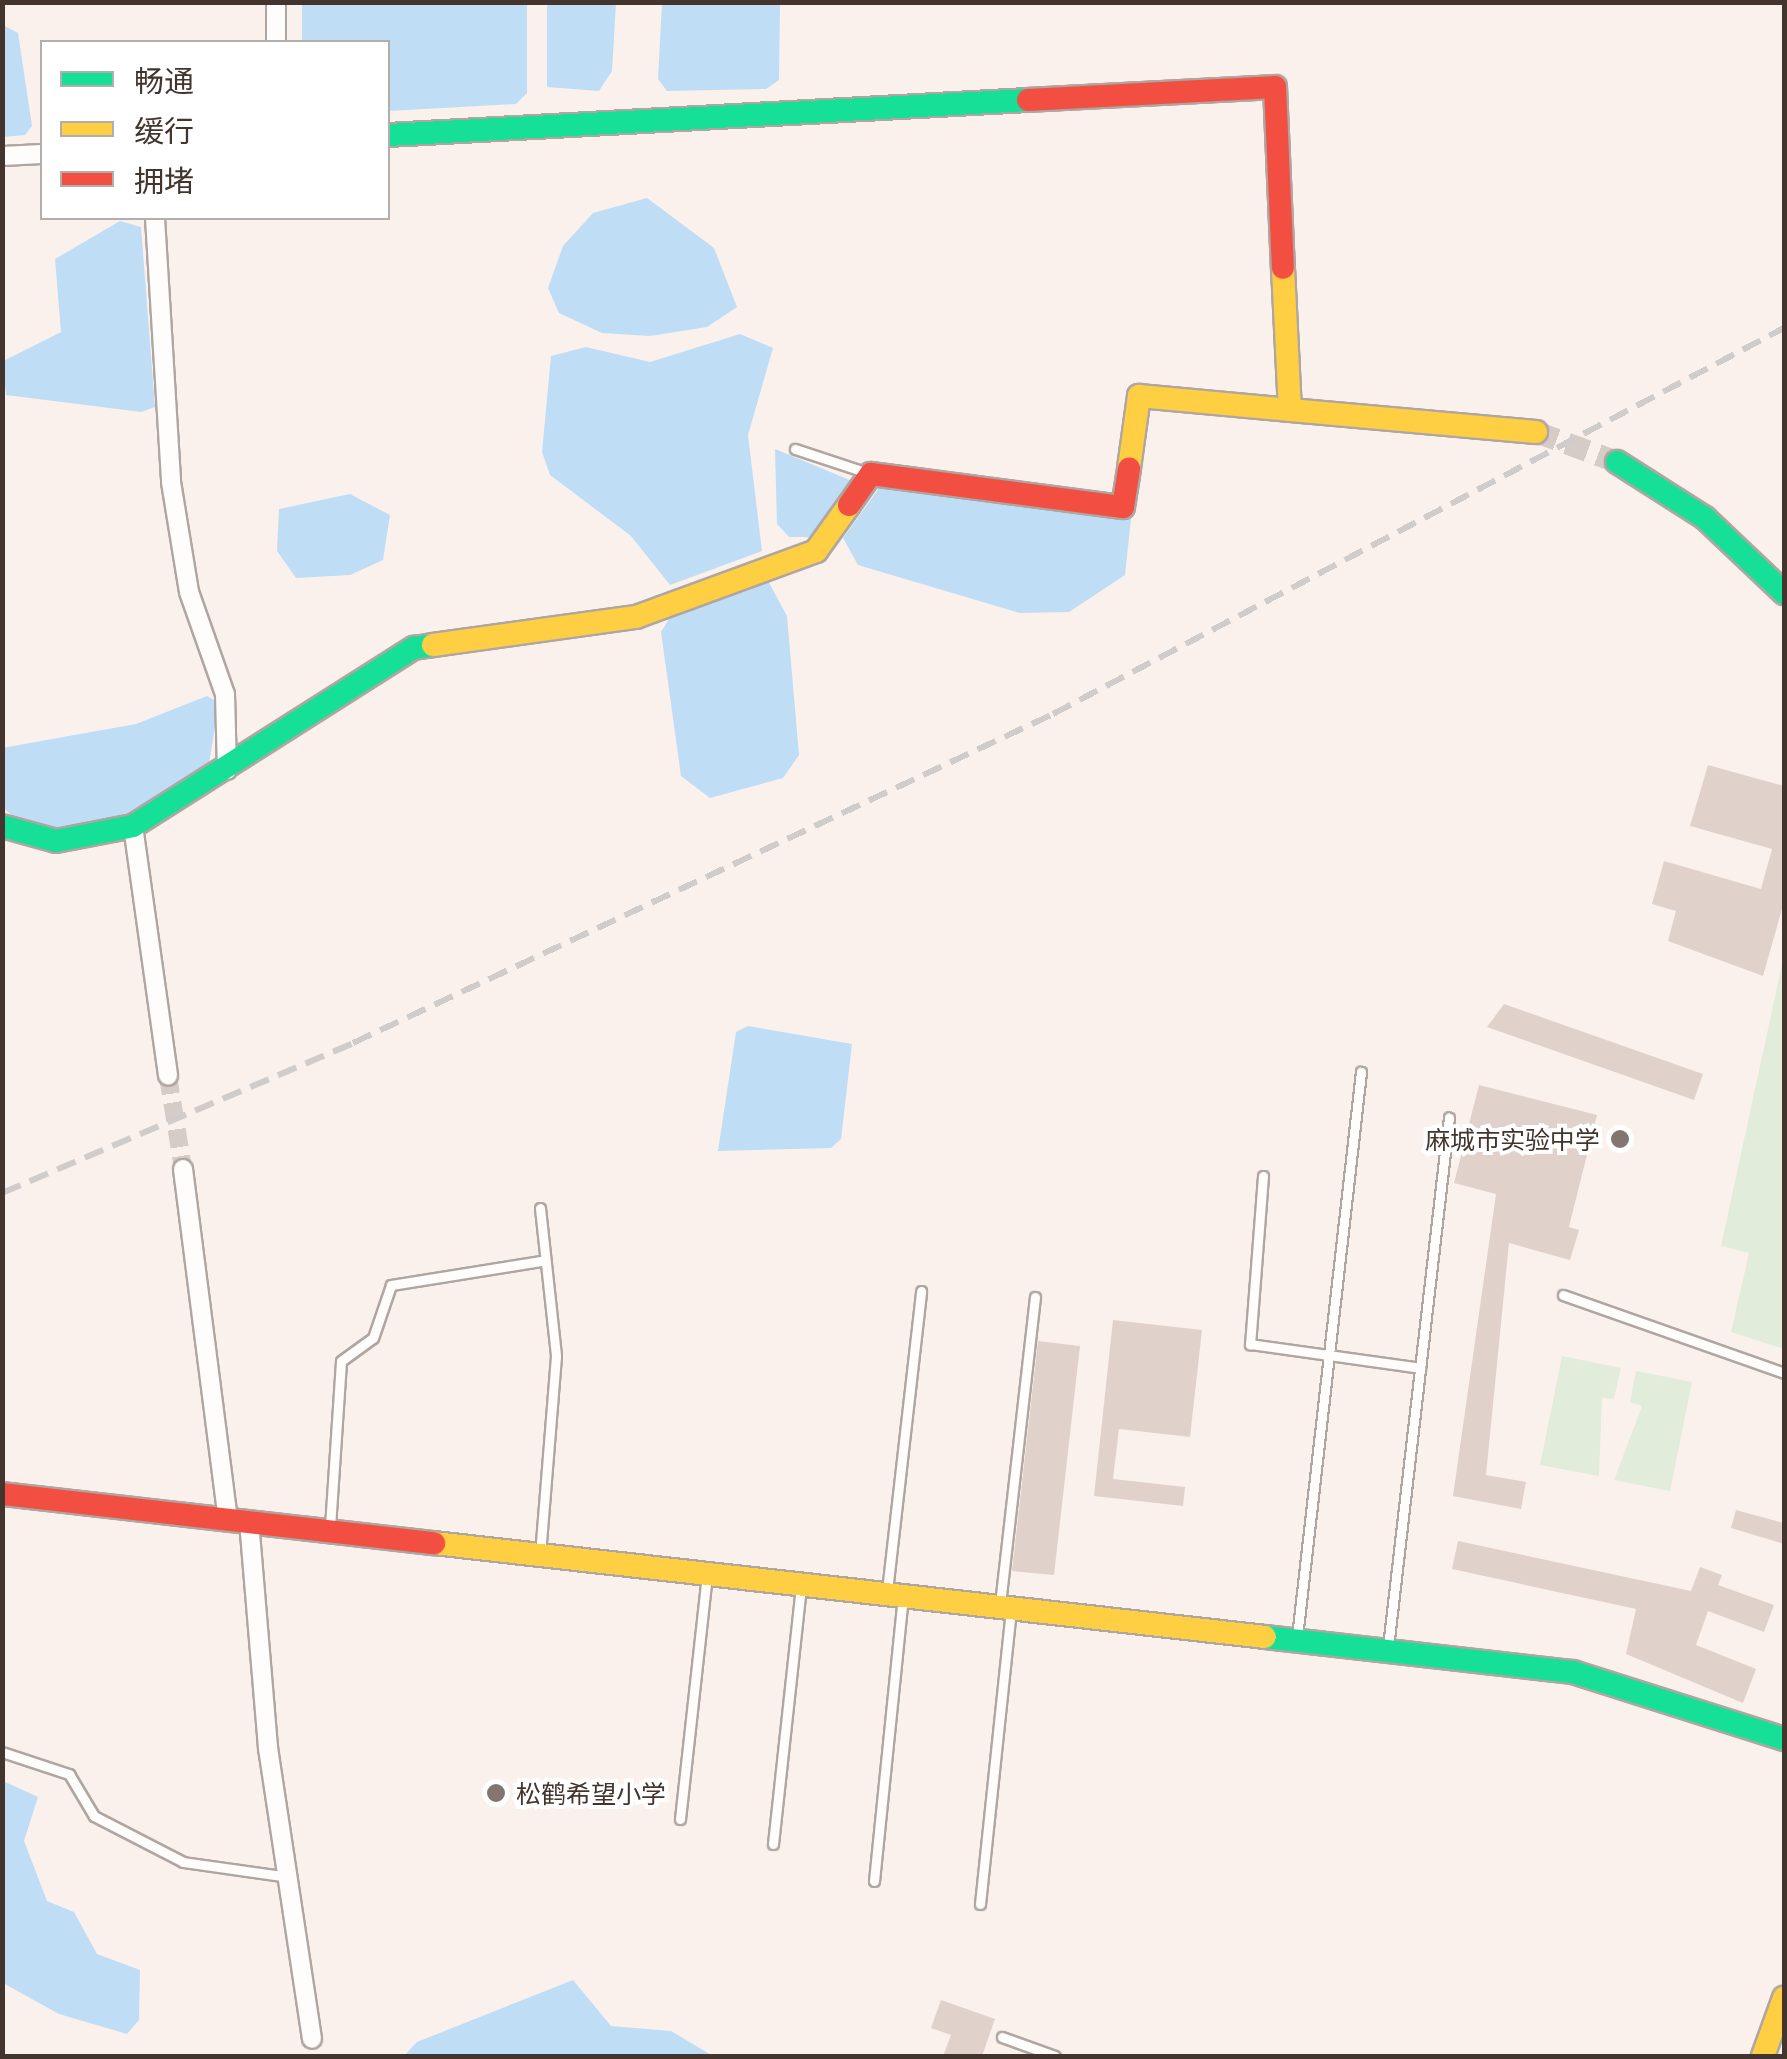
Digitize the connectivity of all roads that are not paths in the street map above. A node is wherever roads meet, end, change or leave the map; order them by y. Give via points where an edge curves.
1 (276, 2) edge
2 (276, 40) edge
3 (390, 135) edge
4 (40, 154) edge
5 (2, 156) edge
6 (156, 220) edge
7 (1290, 410) junction
8 (1536, 432) tunnel mouth
9 (795, 449) dead end
10 (1617, 462) tunnel mouth
11 (870, 474) junction
12 (1784, 593) edge
13 (227, 770) junction
14 (2, 826) edge
15 (133, 826) junction
16 (1361, 1072) dead end
17 (168, 1076) tunnel mouth
18 (1449, 1116) dead end
19 (182, 1169) tunnel mouth
20 (1263, 1176) dead end
21 (540, 1208) dead end
22 (542, 1261) junction
23 (920, 1291) dead end
24 (1563, 1295) dead end
25 (1035, 1297) dead end
26 (1328, 1356) junction
27 (1420, 1368) junction
28 (1784, 1373) edge
29 (2, 1494) edge
30 (238, 1520) junction
31 (330, 1530) junction
32 (540, 1554) junction
33 (707, 1572) junction
34 (802, 1582) junction
35 (896, 1592) junction
36 (1006, 1605) junction
37 (1296, 1637) junction
38 (1388, 1647) junction
39 (1784, 1739) edge
40 (2, 1752) edge
41 (680, 1819) dead end
42 (773, 1844) dead end
43 (291, 1877) junction
44 (874, 1881) dead end
45 (980, 1904) dead end
46 (1784, 1998) edge
47 (1002, 2037) dead end
48 (312, 2040) dead end
49 (1055, 2056) edge
50 (1763, 2056) edge

1 - 2 street
3 - 7 main road via 1274,87
4 - 5 street
6 - 13 street via 171,482 189,592 225,694
7 - 8 main road
7 - 11 main road via 1138,396 1123,507
9 - 11 lane
10 - 12 main road via 1705,518
11 - 13 main road via 816,552 636,617 414,648
13 - 15 main road
14 - 15 main road via 56,841
15 - 17 street
16 - 26 lane
18 - 27 lane
19 - 30 street
20 - 26 lane via 1247,1339 1254,1348
21 - 22 lane
22 - 31 lane via 390,1285 373,1338 341,1361
22 - 32 lane via 556,1356
23 - 35 lane
24 - 28 lane
25 - 36 lane
26 - 27 lane
26 - 37 lane
27 - 38 lane
29 - 30 main road
30 - 31 main road
30 - 43 street
31 - 32 main road
32 - 33 main road
33 - 34 main road
33 - 41 lane
34 - 35 main road
34 - 42 lane
35 - 36 main road
35 - 44 lane
36 - 37 main road
36 - 45 lane
37 - 38 main road
38 - 39 main road via 1618,1682
40 - 43 lane via 69,1774 94,1816 183,1862
43 - 48 street
46 - 50 main road
47 - 49 lane

